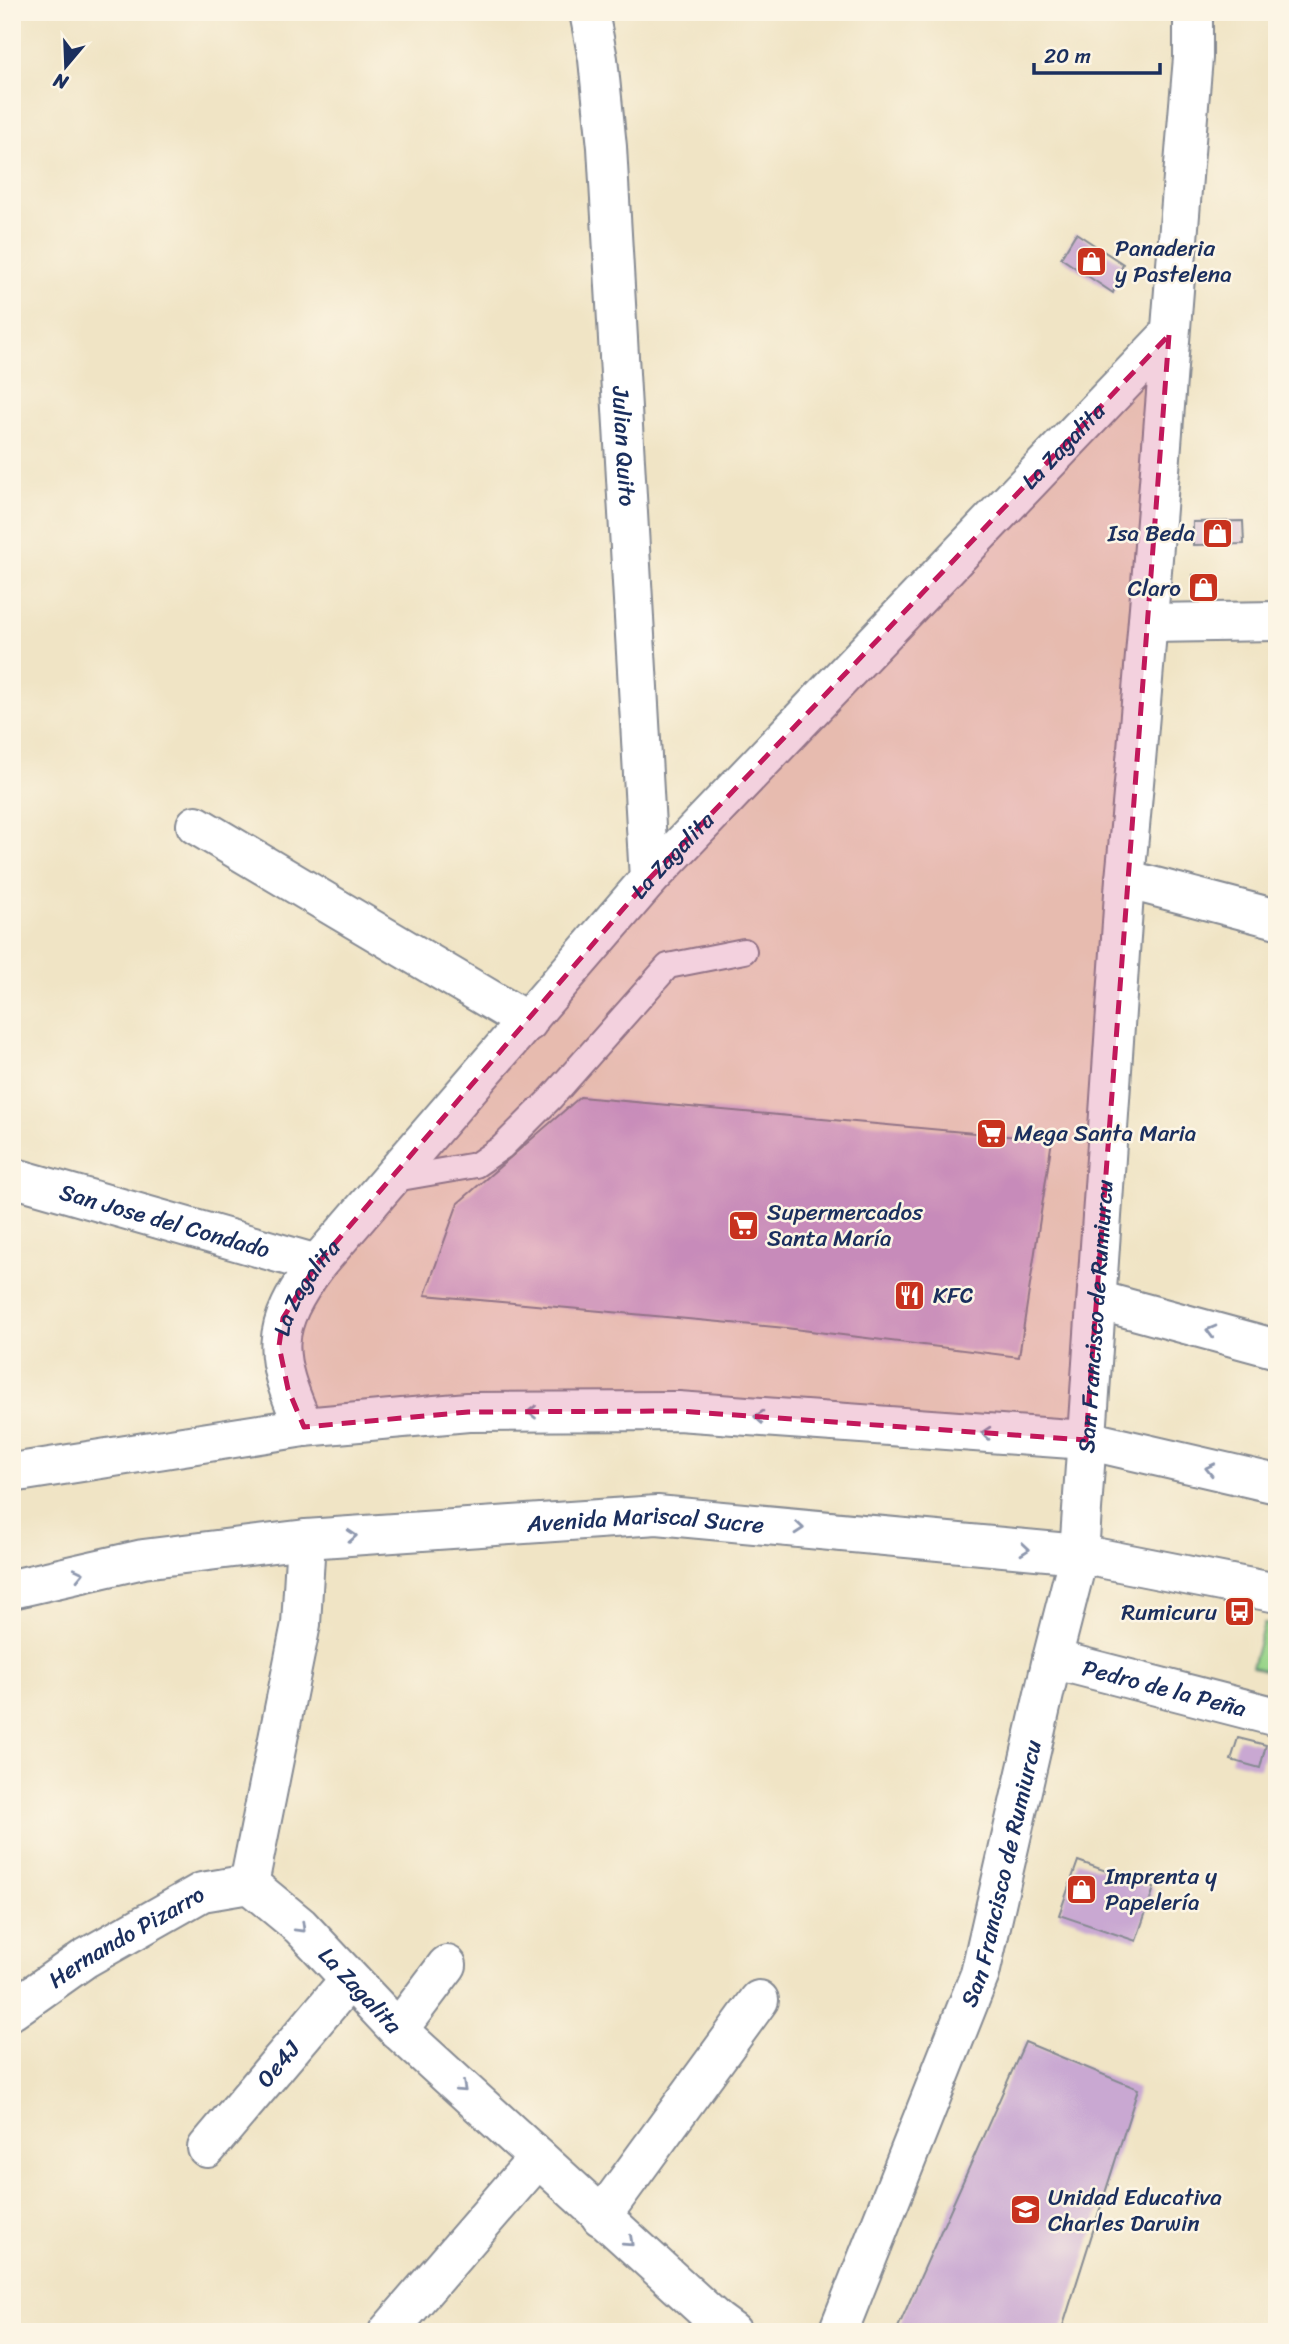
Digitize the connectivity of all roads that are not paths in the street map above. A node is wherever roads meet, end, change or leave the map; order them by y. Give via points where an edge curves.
1 (589, 12) edge
2 (1193, 12) edge
3 (1169, 335) junction
4 (1277, 621) edge
5 (1150, 622) junction
6 (196, 825) dead end
7 (649, 879) junction
8 (1125, 879) junction
9 (1277, 919) edge
10 (744, 951) dead end
11 (528, 1022) junction
12 (12, 1177) edge
13 (389, 1181) junction
14 (317, 1264) junction
15 (1097, 1300) junction
16 (1277, 1349) edge
17 (304, 1427) junction
18 (1086, 1440) junction
19 (12, 1473) edge
20 (1277, 1484) edge
21 (306, 1539) junction
22 (1079, 1554) junction
23 (12, 1589) edge
24 (1277, 1593) edge
25 (1052, 1659) junction
26 (1277, 1717) edge
27 (249, 1884) junction
28 (447, 1965) dead end
29 (349, 1980) junction
30 (759, 2000) dead end
31 (12, 2010) edge
32 (398, 2030) junction
33 (207, 2148) dead end
34 (538, 2158) junction
35 (601, 2217) junction
36 (719, 2328) edge
37 (388, 2332) edge
38 (838, 2332) edge

1 - 7 street, Julian Quito via 607,147
2 - 3 street, San Francisco de Rumiurcu
3 - 5 street, San Francisco de Rumiurcu
3 - 7 street, La Zagalita
4 - 5 street
5 - 8 street, San Francisco de Rumiurcu
6 - 11 street
7 - 11 street, La Zagalita
8 - 9 street
8 - 15 street, San Francisco de Rumiurcu
10 - 13 lane via 668,966 551,1098 502,1147 476,1165
11 - 13 street, La Zagalita
12 - 14 street, San Jose del Condado
13 - 14 street, La Zagalita
14 - 17 street, La Zagalita via 283,1318 279,1346 288,1389
16 -> 15 street
15 - 18 street, San Francisco de Rumiurcu
18 -> 17 street via 677,1411 468,1412
17 - 19 street
20 -> 18 street
18 - 22 street, San Francisco de Rumiurcu
21 -> 22 street, Avenida Mariscal Sucre via 657,1515
23 -> 21 street, Avenida Mariscal Sucre via 143,1559
21 - 27 street via 301,1624
22 - 24 street, Avenida Mariscal Sucre
22 - 25 street, San Francisco de Rumiurcu
25 - 26 street, Pedro de la Peña
25 - 38 street, San Francisco de Rumiurcu via 980,1974
27 -> 29 street, La Zagalita via 300,1926
27 - 31 street, Hernando Pizarro via 202,1892 84,1959
28 - 32 street
29 - 32 street, La Zagalita
29 - 33 street, Oe4J
30 - 35 street
32 -> 34 street, La Zagalita
34 - 35 street, La Zagalita
34 - 37 street
35 -> 36 street, La Zagalita

